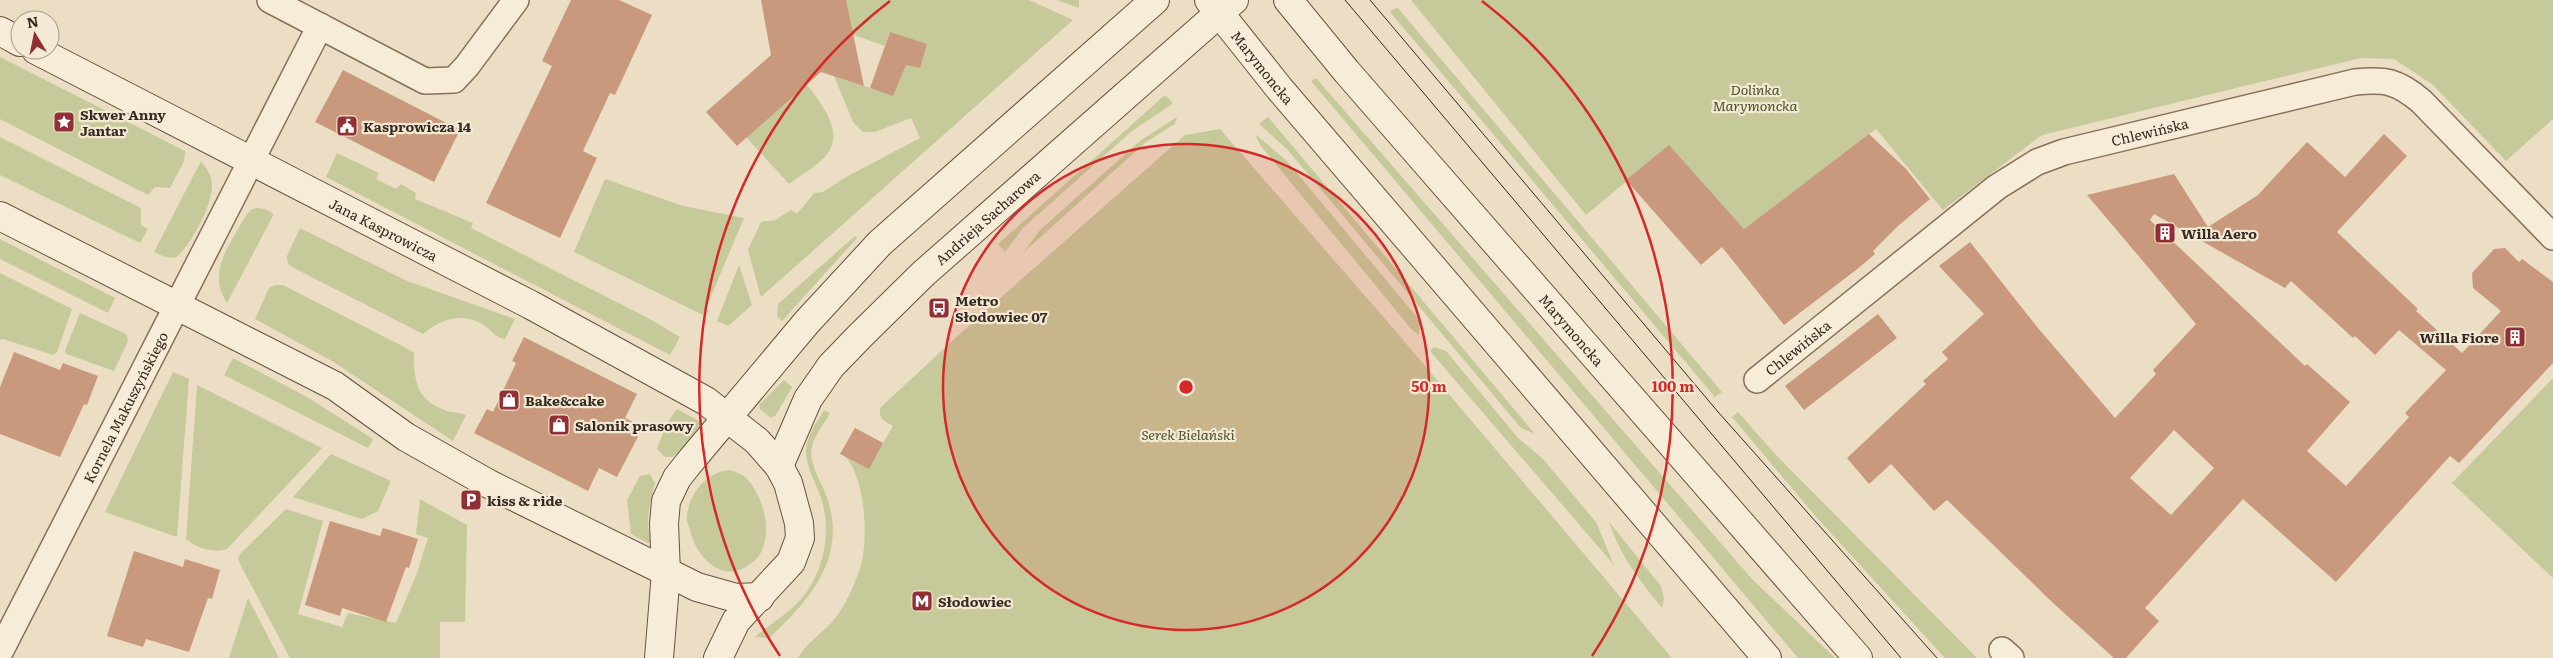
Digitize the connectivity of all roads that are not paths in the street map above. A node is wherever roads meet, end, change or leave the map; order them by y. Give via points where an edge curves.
1 (270, 0) edge
2 (516, 0) edge
3 (1155, 0) edge
4 (1288, 0) edge
5 (1220, 4) edge
6 (320, 26) junction
7 (55, 60) edge
8 (249, 161) junction
9 (0, 216) edge
10 (2553, 237) edge
11 (178, 306) junction
12 (1757, 380) dead end
13 (728, 416) junction
14 (779, 466) junction
15 (666, 572) junction
16 (760, 597) junction
17 (0, 652) edge
18 (659, 658) edge
19 (718, 658) edge
20 (1767, 658) edge
21 (1858, 658) edge

1 - 6 street
2 - 6 street via 454,80 425,81
3 - 13 street via 880,243 807,322
4 - 21 street, Marymoncka via 1347,72
5 - 14 street, Andrieja Sacharowa via 923,274 850,346 808,399
5 - 20 street, Marymoncka via 1279,88
6 - 8 street, Kornela Makuszyńskiego
7 - 8 street, Jana Kasprowicza
8 - 11 street, Kornela Makuszyńskiego
8 - 13 street, Jana Kasprowicza via 531,305
9 - 11 street
10 - 12 street, Chlewińska via 2407,90 2389,81 2354,82 2064,152 2037,162 1997,187
11 - 15 street via 335,386 406,437 489,484
11 - 17 street, Kornela Makuszyńskiego
13 - 14 street
13 - 15 street via 677,478 666,501
14 - 16 street via 794,499 800,538 791,562
15 - 16 street via 716,594 736,598
15 - 18 street
16 - 19 street via 736,621

